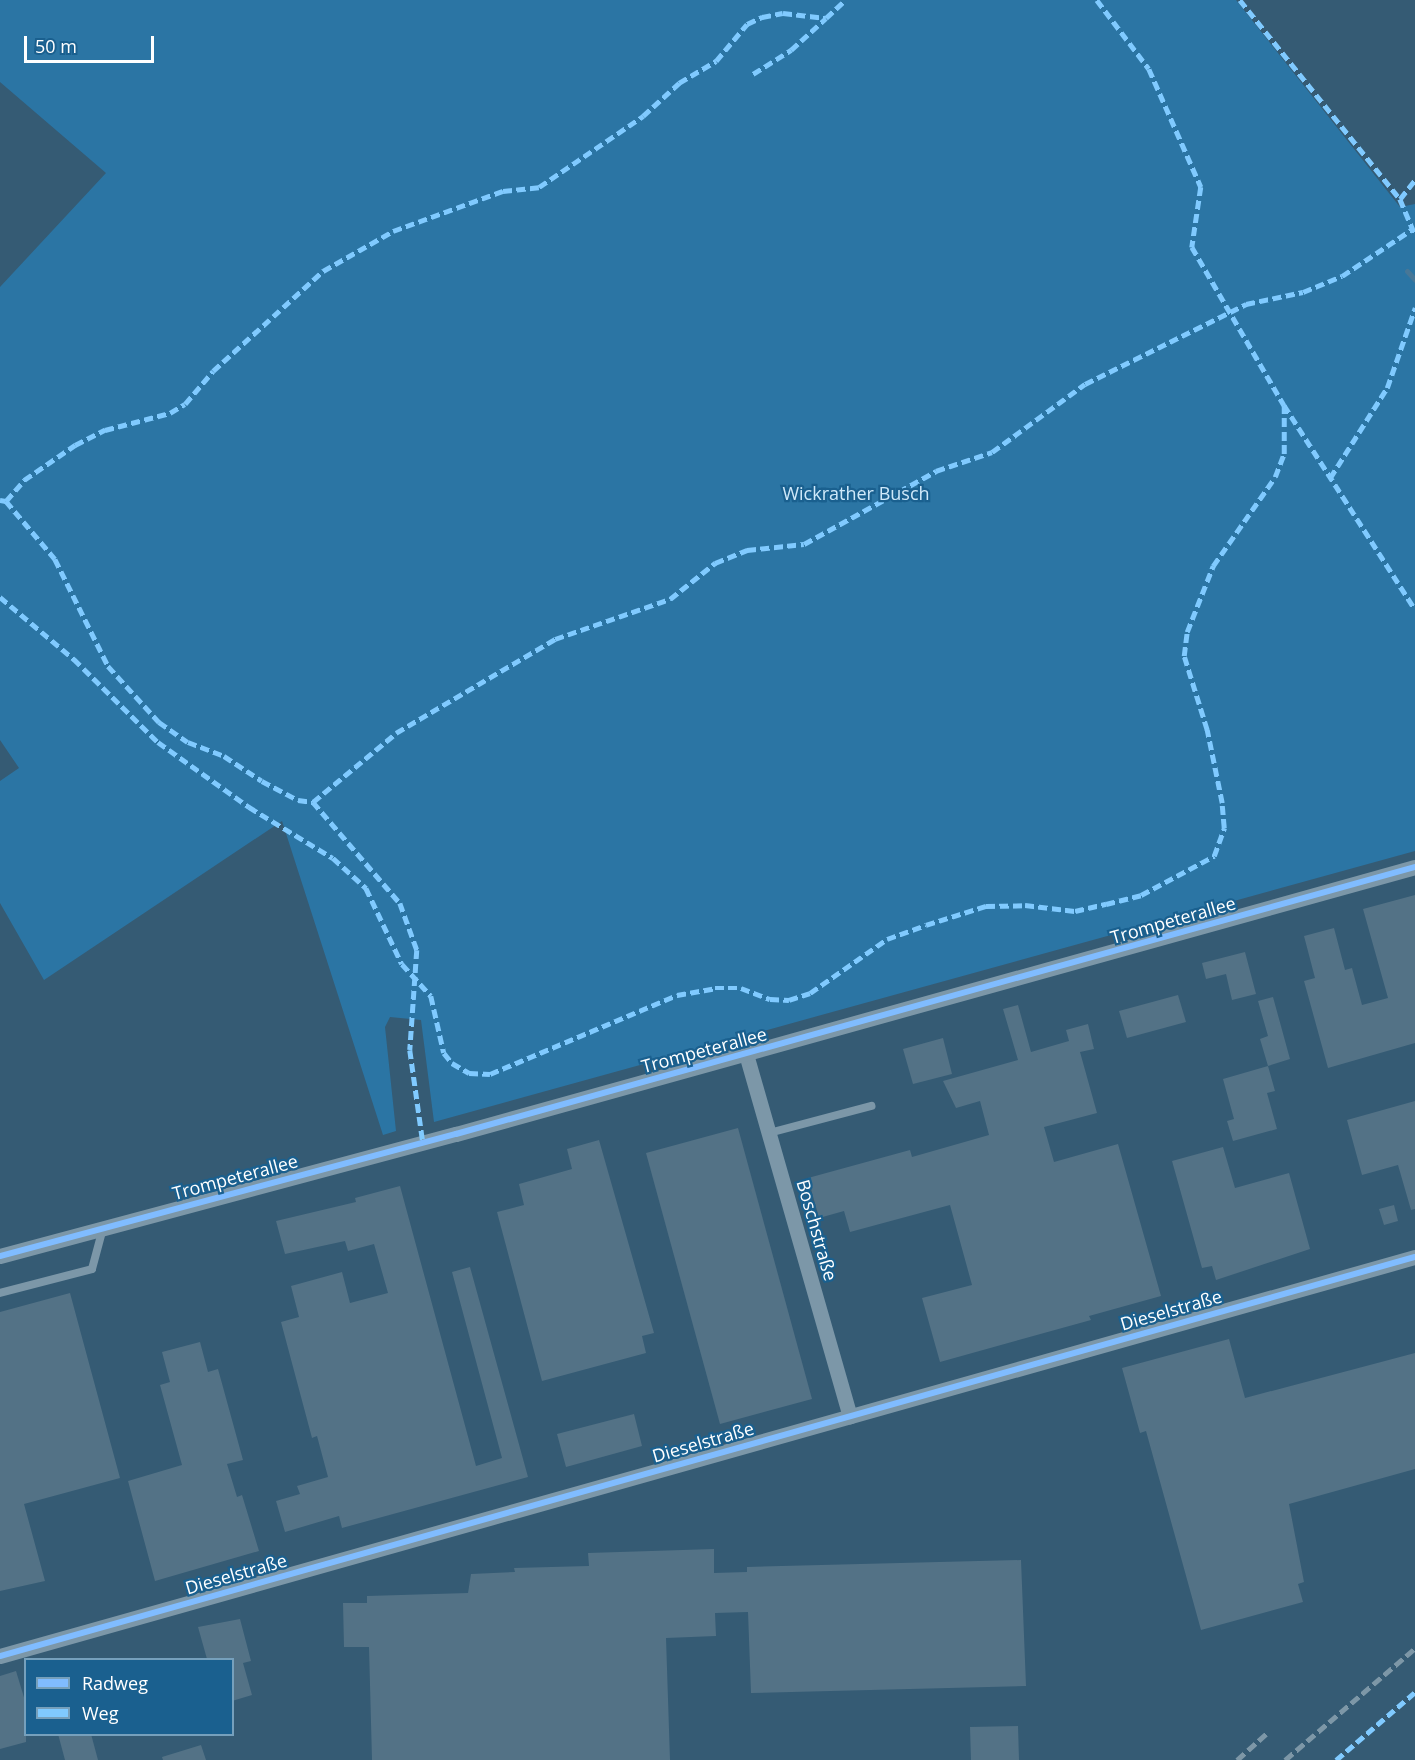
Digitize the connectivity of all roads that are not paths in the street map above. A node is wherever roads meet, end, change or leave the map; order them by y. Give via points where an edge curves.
1 (1415, 867) edge
2 (746, 1054) junction
3 (871, 1106) dead end
4 (769, 1133) junction
5 (104, 1228) junction
6 (0, 1256) edge
7 (1415, 1257) edge
8 (0, 1293) edge
9 (850, 1416) junction
10 (0, 1656) edge

1 - 2 street, Trompeterallee
2 - 4 street, Boschstraße
2 - 5 street, Trompeterallee
3 - 4 lane
4 - 9 street, Boschstraße
5 - 6 street, Trompeterallee
5 - 8 lane via 92,1269
7 - 9 street, Dieselstraße
9 - 10 street, Dieselstraße

